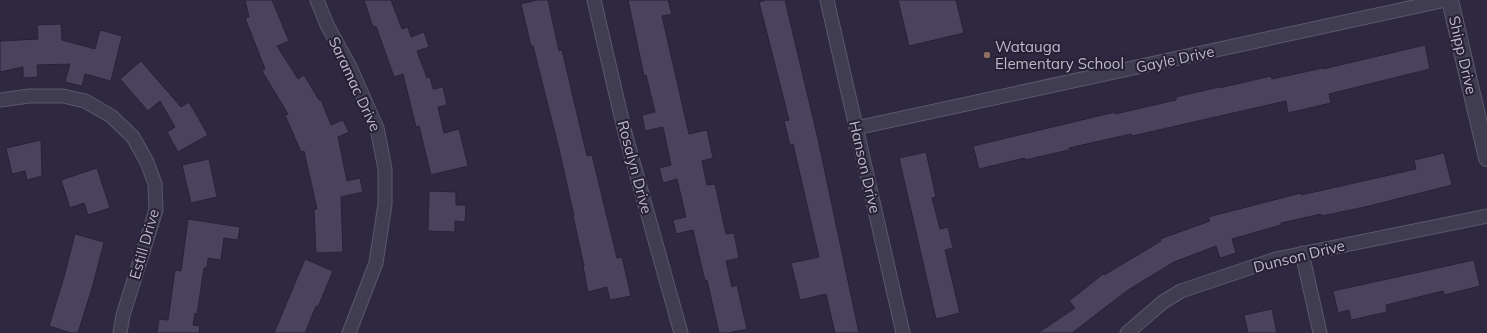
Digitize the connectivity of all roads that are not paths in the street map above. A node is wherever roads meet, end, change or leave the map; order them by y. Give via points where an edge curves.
1 (317, 0) edge
2 (594, 0) edge
3 (827, 0) edge
4 (1446, 0) edge
5 (1450, 0) edge
6 (0, 100) edge
7 (856, 128) junction
8 (1487, 158) edge
9 (1487, 216) edge
10 (1302, 253) junction
11 (120, 333) edge
12 (349, 333) edge
13 (681, 333) edge
14 (904, 333) edge
15 (1126, 333) edge
16 (1320, 333) edge

1 - 12 street, Saramac Drive via 378,128 385,169 385,204 376,263
2 - 13 street, Rosalyn Drive via 625,133
3 - 7 street, Hanson Drive
4 - 7 street, Gayle Drive
5 - 8 street, Shipp Drive
6 - 11 street, Estill Drive via 56,96 85,101 111,116 133,137 147,162 155,184 156,210 123,315
7 - 14 street, Hanson Drive
9 - 10 street, Dunson Drive
10 - 15 street, Dunson Drive via 1276,259 1181,291 1163,302
10 - 16 street

